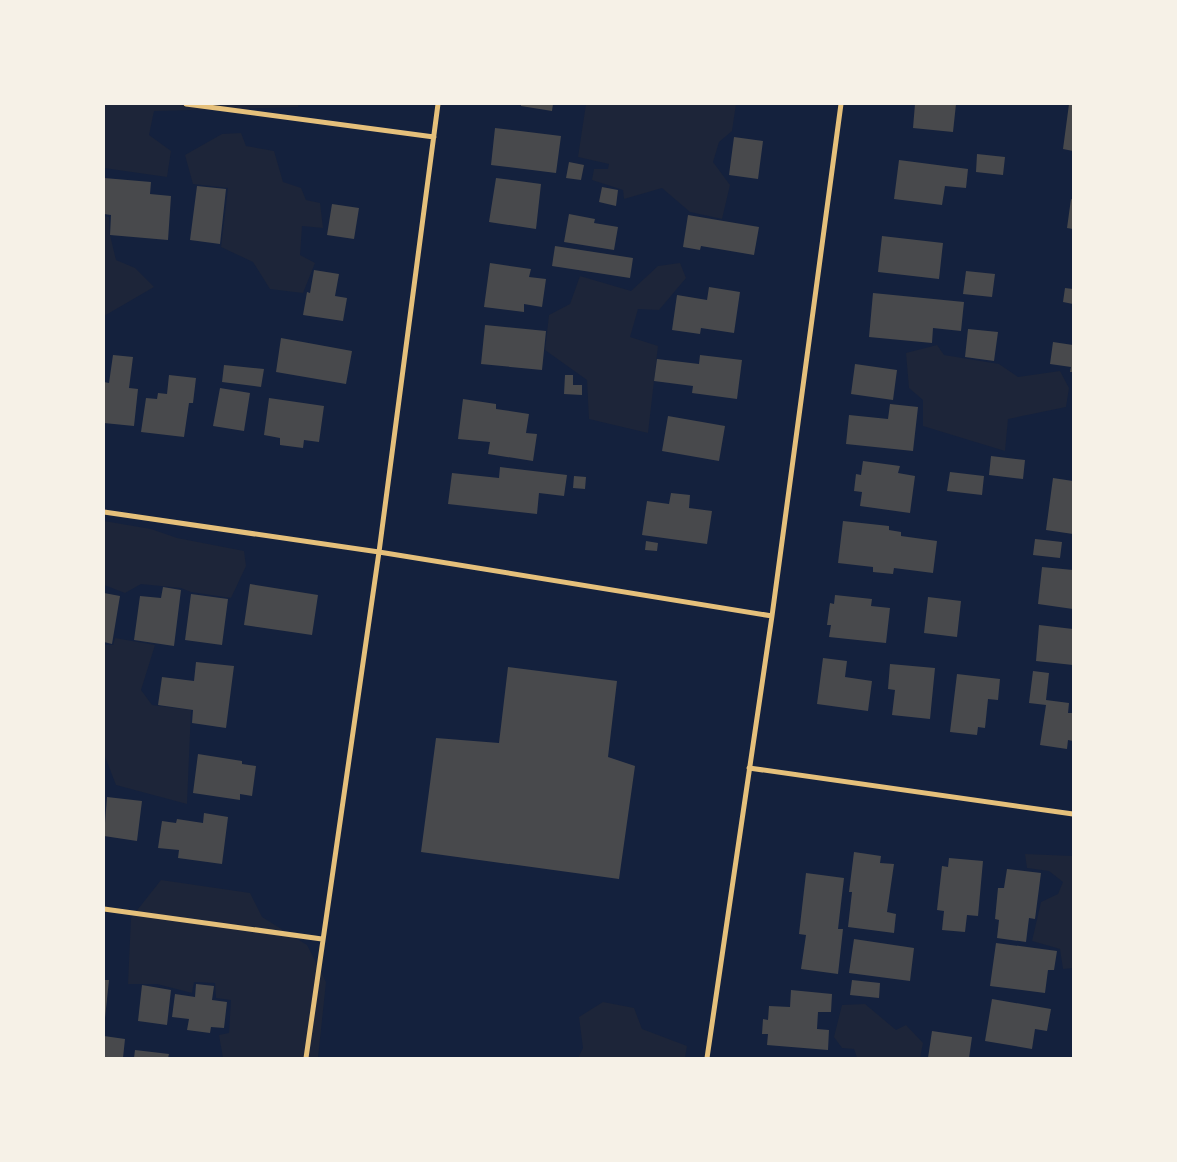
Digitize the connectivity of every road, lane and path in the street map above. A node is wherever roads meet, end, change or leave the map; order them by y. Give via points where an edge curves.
1 (186, 104) edge
2 (438, 104) edge
3 (841, 104) edge
4 (434, 137) junction
5 (104, 512) edge
6 (379, 552) junction
7 (772, 616) junction
8 (749, 768) junction
9 (1073, 814) edge
10 (104, 909) edge
11 (322, 939) junction
12 (306, 1058) edge
13 (707, 1058) edge

1 - 4 street
2 - 4 street
3 - 7 street
4 - 6 street
5 - 6 street
6 - 7 street
6 - 11 street
7 - 8 street
8 - 9 street
8 - 13 street
10 - 11 street
11 - 12 street

